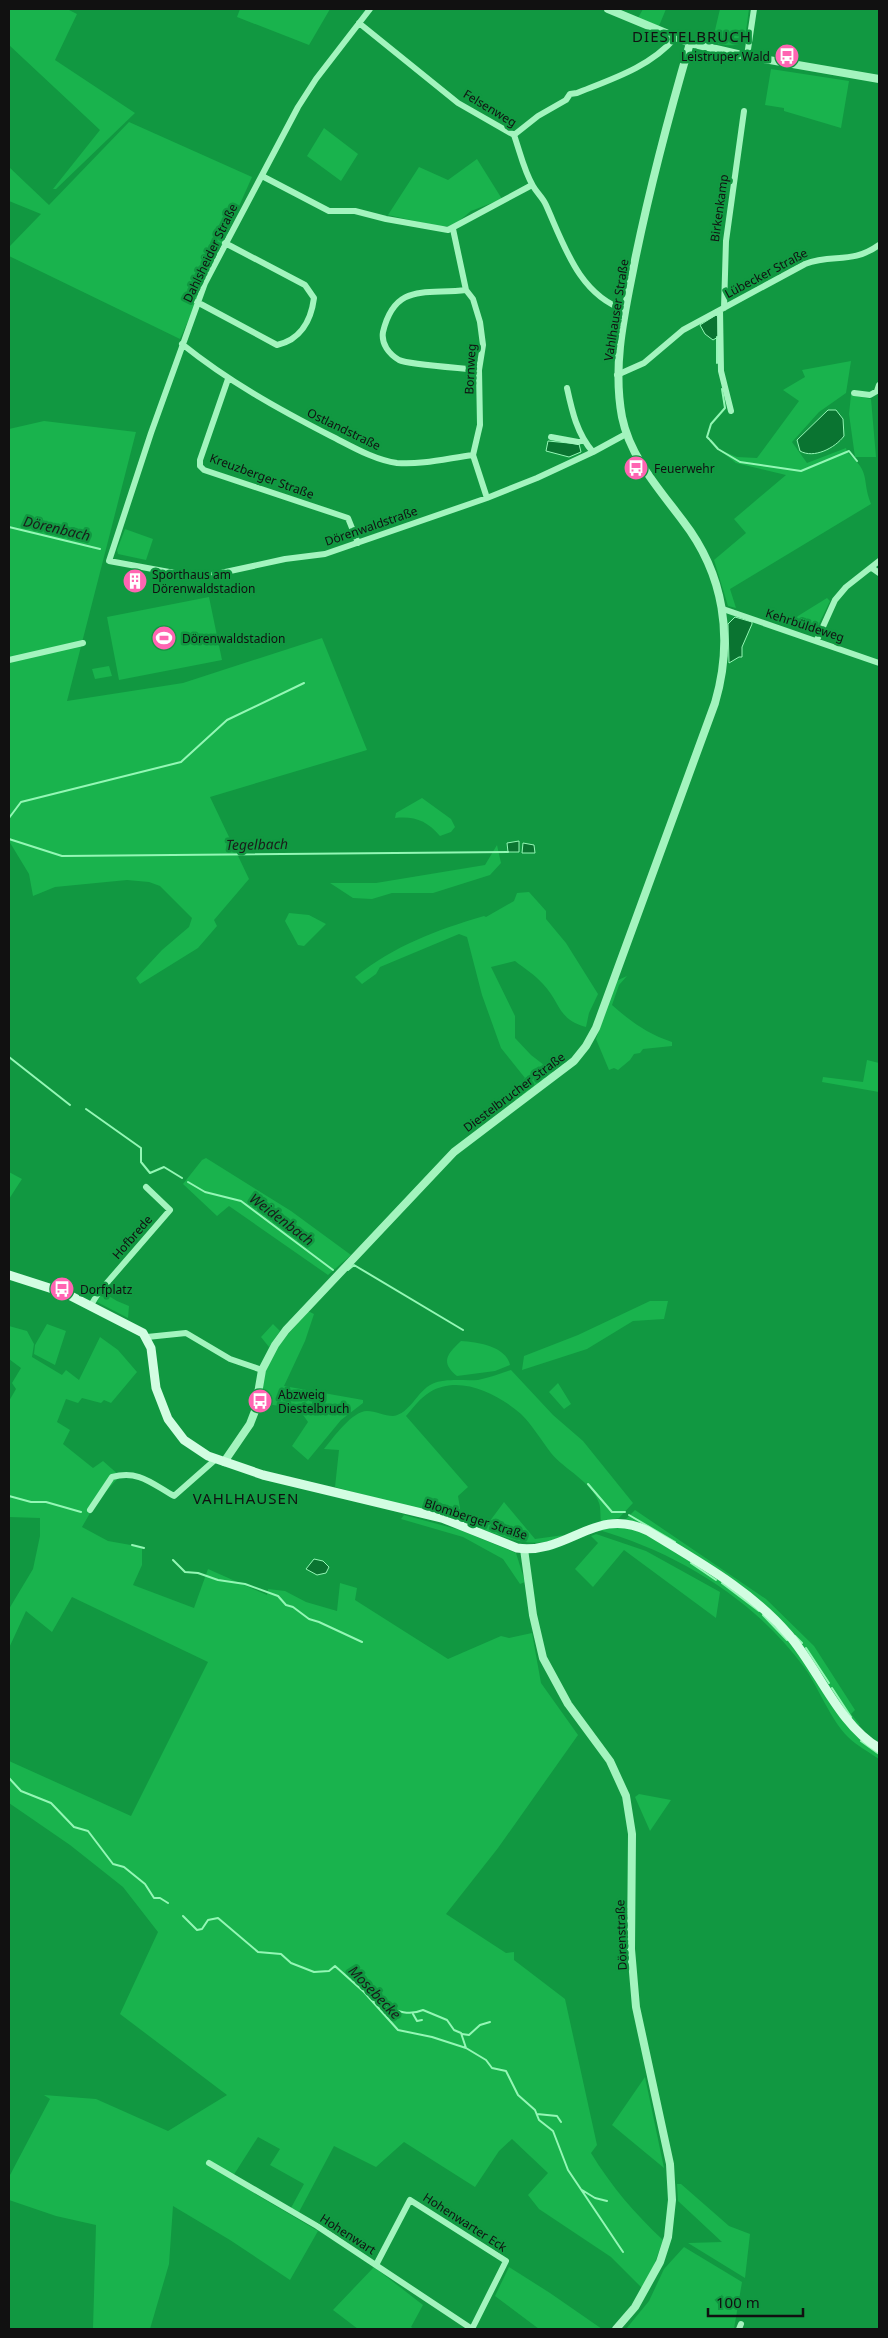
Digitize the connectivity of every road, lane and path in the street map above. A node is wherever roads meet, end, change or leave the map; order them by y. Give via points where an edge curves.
1 (370, 9) edge
2 (608, 9) edge
3 (754, 9) edge
4 (359, 23) junction
5 (675, 38) junction
6 (690, 43) junction
7 (747, 56) junction
8 (879, 79) edge
9 (744, 111) dead end
10 (514, 135) junction
11 (262, 176) junction
12 (532, 185) junction
13 (453, 229) junction
14 (226, 243) junction
15 (879, 245) edge
16 (466, 290) junction
17 (197, 302) junction
18 (722, 309) junction
19 (625, 310) junction
20 (182, 344) junction
21 (479, 370) junction
22 (617, 375) junction
23 (228, 379) junction
24 (879, 385) edge
25 (567, 388) dead end
26 (854, 392) dead end
27 (731, 411) dead end
28 (626, 434) junction
29 (551, 438) dead end
30 (583, 440) junction
31 (593, 452) junction
32 (473, 455) junction
33 (487, 498) junction
34 (358, 543) junction
35 (879, 560) edge
36 (109, 561) joint
37 (872, 568) junction
38 (879, 573) edge
39 (723, 609) junction
40 (817, 640) junction
41 (83, 643) dead end
42 (725, 649) joint
43 (9, 660) edge
44 (879, 663) edge
45 (146, 1187) dead end
46 (9, 1275) edge
47 (91, 1305) junction
48 (146, 1337) junction
49 (262, 1370) junction
50 (220, 1461) junction
51 (90, 1510) dead end
52 (524, 1549) junction
53 (879, 1748) edge
54 (209, 2163) dead end
55 (376, 2265) junction
56 (472, 2329) edge
57 (616, 2329) edge

1 - 4 street, Dahlsheider Straße
2 - 5 street
3 - 7 street
4 - 10 street, Felsenweg via 458,103
4 - 11 street, Dahlsheider Straße via 298,108
5 - 6 street
5 - 10 street via 630,72 570,94
6 - 7 street
6 - 19 street, Vahlhauser Straße via 662,138
7 - 8 street
9 - 18 street, Birkenkamp via 726,241
10 - 12 street, Felsenweg
11 - 13 street via 329,211 354,211 439,230
11 - 14 street, Dahlsheider Straße
12 - 13 street
12 - 19 street, Felsenweg via 545,202 569,256 584,280 610,305
13 - 16 street, Bornweg
14 - 17 street, Dahlsheider Straße
14 - 17 street via 305,285 314,298 310,315 295,338 277,345
15 - 18 street, Lübecker Straße via 850,258 816,259
16 - 21 street, Bornweg via 473,299 481,325 483,345
16 - 21 street via 405,296 397,302 386,320 382,338 388,352 401,361
17 - 20 street, Dahlsheider Straße
18 - 22 street, Lübecker Straße via 683,330 644,363
18 - 27 street, Lübecker Straße via 721,371
19 - 22 street, Vahlhauser Straße
20 - 23 street, Ostlandstraße
20 - 36 street, Dahlsheider Straße
21 - 32 street, Bornweg via 480,425
22 - 28 street, Vahlhauser Straße
23 - 32 street, Ostlandstraße via 308,424 386,461 415,463
23 - 34 street, Kreuzberger Straße via 200,466 348,518
24 - 26 street via 877,391 870,395
25 - 30 street
28 - 31 street, Dörenwaldstraße
28 - 39 street, Vahlhauser Straße via 645,470 705,554
29 - 30 street
30 - 31 street
31 - 33 street, Dörenwaldstraße
32 - 33 street
33 - 34 street, Dörenwaldstraße
34 - 36 street, Dörenwaldstraße via 325,554 207,576
35 - 37 street
37 - 38 street
37 - 40 street via 846,587 835,600
39 - 40 street, Kehrbüldeweg
39 - 42 street, Vahlhauser Straße
40 - 44 street, Kehrbüldeweg
41 - 43 street
42 - 49 street, Diestelbrucher Straße via 722,679 715,703 596,1028 586,1046 574,1061 454,1152 286,1330
45 - 47 street, Hofbrede via 170,1210 96,1294
46 - 47 main road via 61,1291
47 - 48 main road via 138,1329
48 - 49 street via 186,1333 230,1359
48 - 50 main road, Blomberger Straße via 151,1348 159,1399 168,1419 184,1440
49 - 50 street, Diestelbrucher Straße via 254,1415 245,1434
50 - 51 street via 174,1496 140,1477 126,1473 112,1477
50 - 52 main road, Blomberger Straße via 293,1483 442,1518
52 - 53 main road, Blomberger Straße via 545,1548 615,1522 648,1531 737,1589 772,1617 803,1652 851,1724
52 - 57 street, Dörenstraße via 543,1658 568,1704 610,1761 626,1796 632,1834 631,1949 636,2007 670,2164 672,2218 660,2262 639,2300
54 - 55 street, Hohenwart via 318,2226
55 - 56 street, Hohenwart
55 - 56 street, Hohenwarter Eck via 410,2200 506,2261

